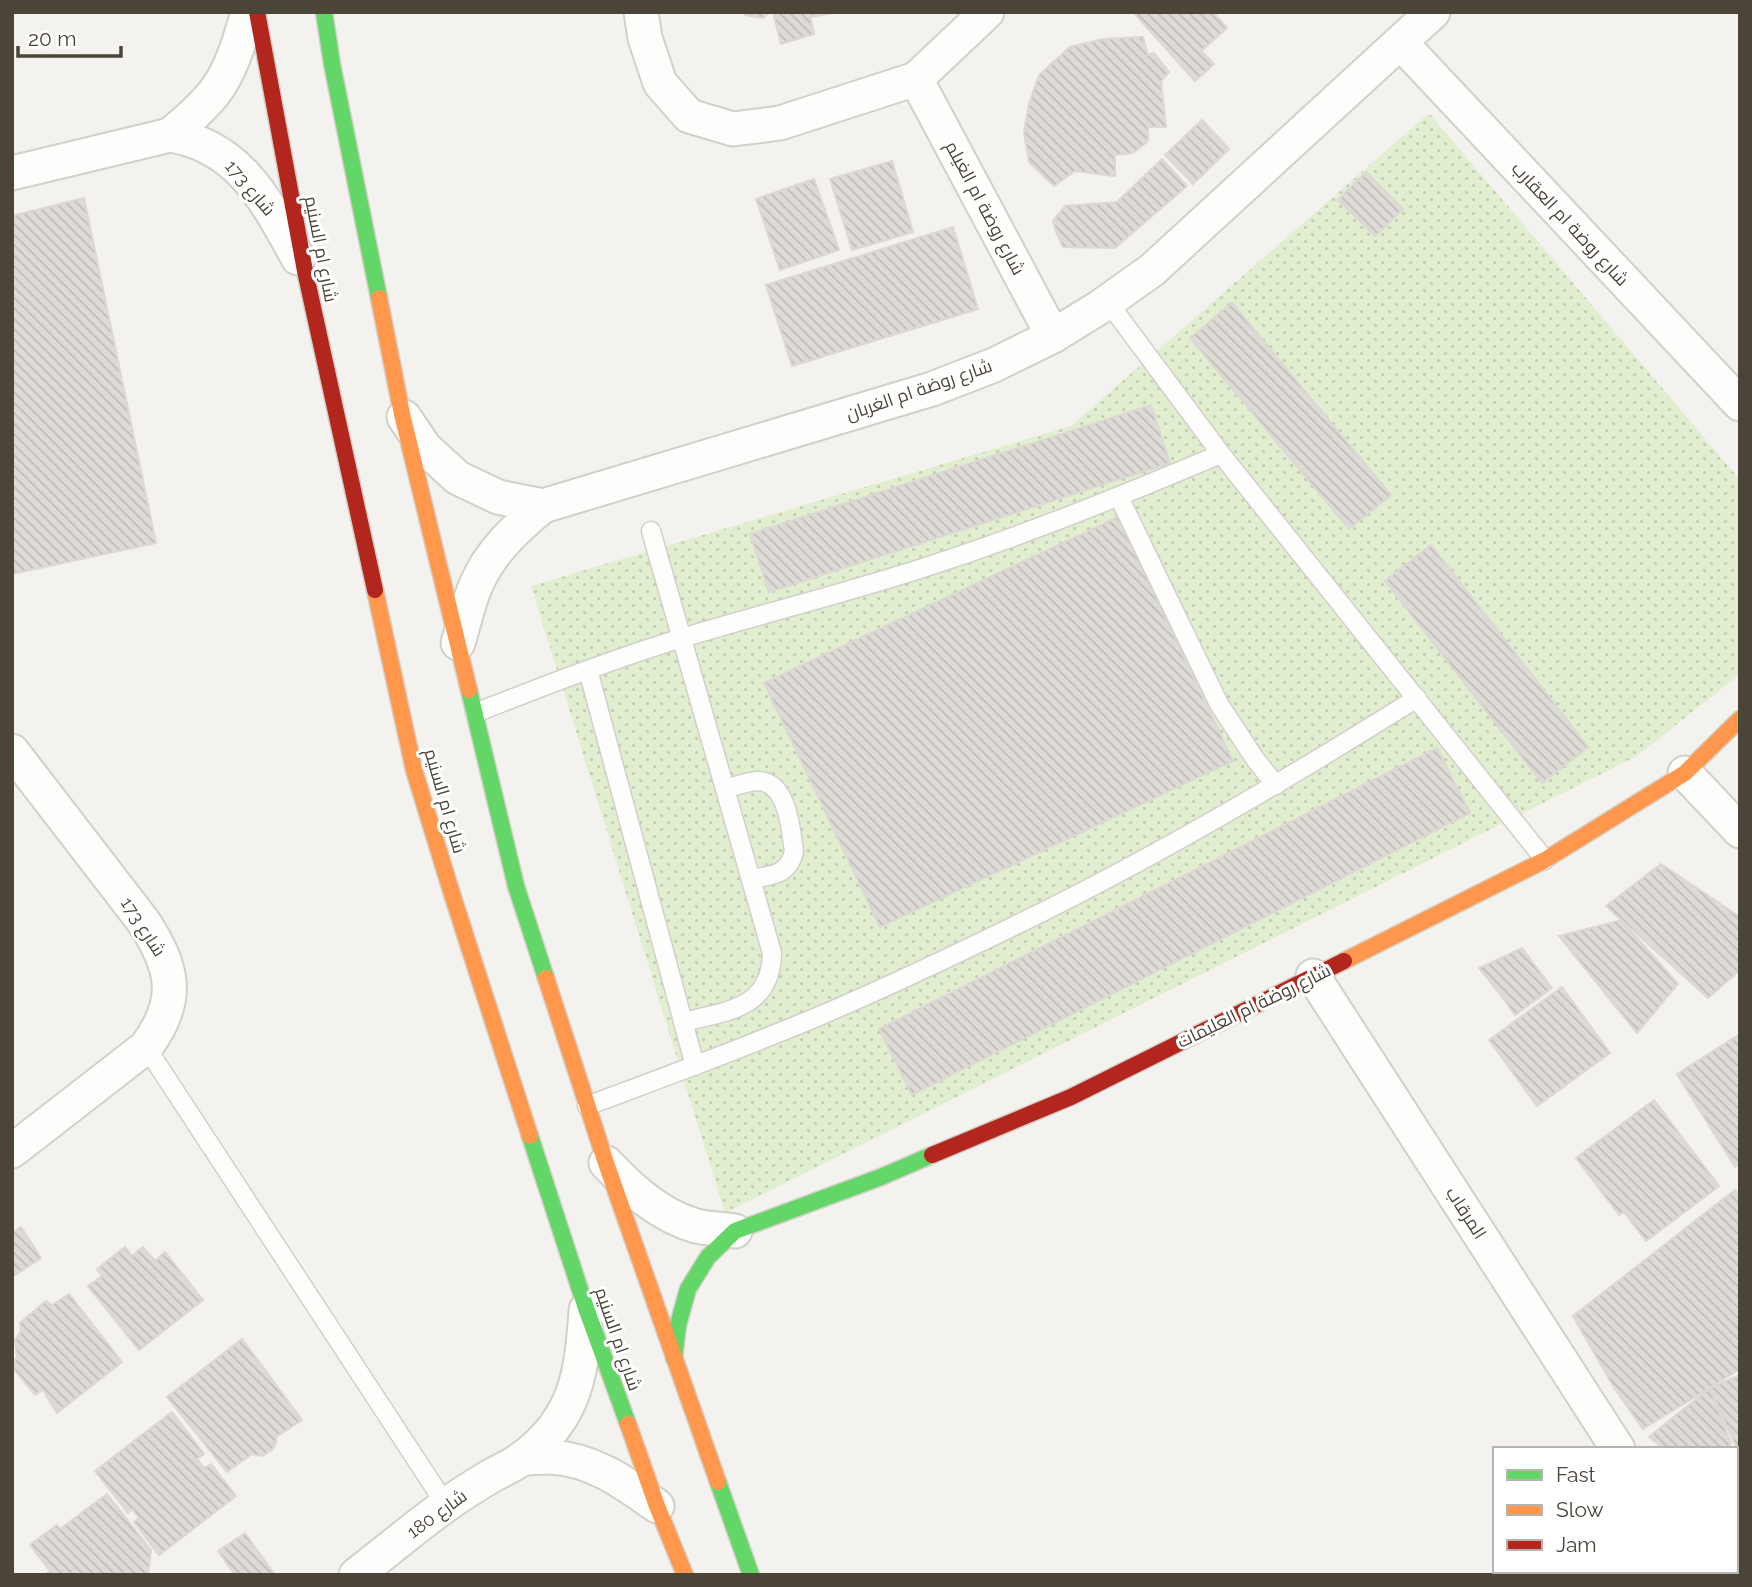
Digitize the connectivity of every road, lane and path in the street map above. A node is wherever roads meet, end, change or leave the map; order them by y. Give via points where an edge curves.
1 (248, 12) edge
2 (257, 12) edge
3 (324, 12) edge
4 (641, 12) edge
5 (987, 12) edge
6 (1433, 12) edge
7 (1401, 43) junction
8 (916, 79) junction
9 (170, 135) junction
10 (12, 173) edge
11 (304, 271) junction
12 (1108, 302) junction
13 (1053, 336) junction
14 (1740, 404) edge
15 (402, 414) junction
16 (1222, 454) junction
17 (1119, 497) junction
18 (543, 506) junction
19 (651, 531) dead end
20 (682, 638) junction
21 (458, 643) junction
22 (588, 670) junction
23 (1417, 698) junction
24 (475, 713) junction
25 (1740, 719) edge
26 (12, 751) edge
27 (1685, 773) junction
28 (1276, 785) junction
29 (725, 789) junction
30 (1740, 831) edge
31 (1545, 860) junction
32 (751, 879) junction
33 (1313, 976) junction
34 (683, 1022) junction
35 (146, 1047) junction
36 (695, 1066) junction
37 (587, 1106) junction
38 (12, 1151) edge
39 (606, 1163) junction
40 (735, 1231) junction
41 (586, 1308) junction
42 (674, 1361) junction
43 (1617, 1447) edge
44 (523, 1458) junction
45 (446, 1505) junction
46 (657, 1506) junction
47 (356, 1575) edge
48 (685, 1575) edge
49 (751, 1575) edge

1 - 9 street, شارع 173 via 215,91
2 - 11 main road, شارع ام السنيم
3 - 15 main road
4 - 8 street via 660,83 689,116 733,130 780,123
5 - 8 street
6 - 7 street, شارع روضة ام الغربان
7 - 12 street, شارع روضة ام الغربان via 1152,270
7 - 14 street, شارع روضة ام العقارب
8 - 13 street, شارع روضة ام الغيلم
9 - 10 street, شارع 173
9 - 11 street, شارع 173 via 206,145 242,173 259,192
11 - 41 main road, شارع ام السنيم via 414,769
12 - 13 street, شارع روضة ام الغربان
12 - 16 lane
13 - 18 street, شارع روضة ام الغربان via 932,389
15 - 18 street, شارع روضة ام الغربان via 425,447 458,478 498,497
15 - 21 main road
16 - 17 lane
16 - 23 lane
17 - 20 lane via 943,561
17 - 28 lane via 1219,704
18 - 21 street, شارع روضة ام الغربان via 493,555 476,585
19 - 20 lane
20 - 22 lane
20 - 29 lane
21 - 24 main road
22 - 24 lane
22 - 34 lane
23 - 28 lane
23 - 31 lane
24 - 37 main road via 516,886
25 - 27 main road, شارع روضة ام العليمات
26 - 35 street, شارع 173 via 143,921 166,962 167,1008
27 - 30 street
27 - 31 main road, شارع روضة ام العليمات
28 - 36 lane via 1013,927 814,1018
29 - 32 lane
29 - 32 lane via 759,781 775,788 784,803 792,860 782,872
31 - 33 main road, شارع روضة ام العليمات
32 - 34 lane via 772,953 767,982 747,1004
33 - 40 main road, شارع روضة ام العليمات via 1071,1097 881,1177
33 - 43 street, المرقاب
34 - 36 lane
35 - 38 street, شارع 173
35 - 45 lane
36 - 37 lane
37 - 39 main road
39 - 40 street, شارع روضة ام العليمات via 663,1213 698,1226
39 - 42 main road
40 - 42 main road, شارع روضة ام العليمات via 708,1257 688,1289
41 - 44 street, شارع 180 via 578,1380 547,1437
41 - 46 main road, شارع ام السنيم
42 - 49 main road
44 - 45 street, شارع 180
44 - 46 street via 577,1461 603,1470
45 - 47 street, شارع 180
46 - 48 main road, شارع ام السنيم

